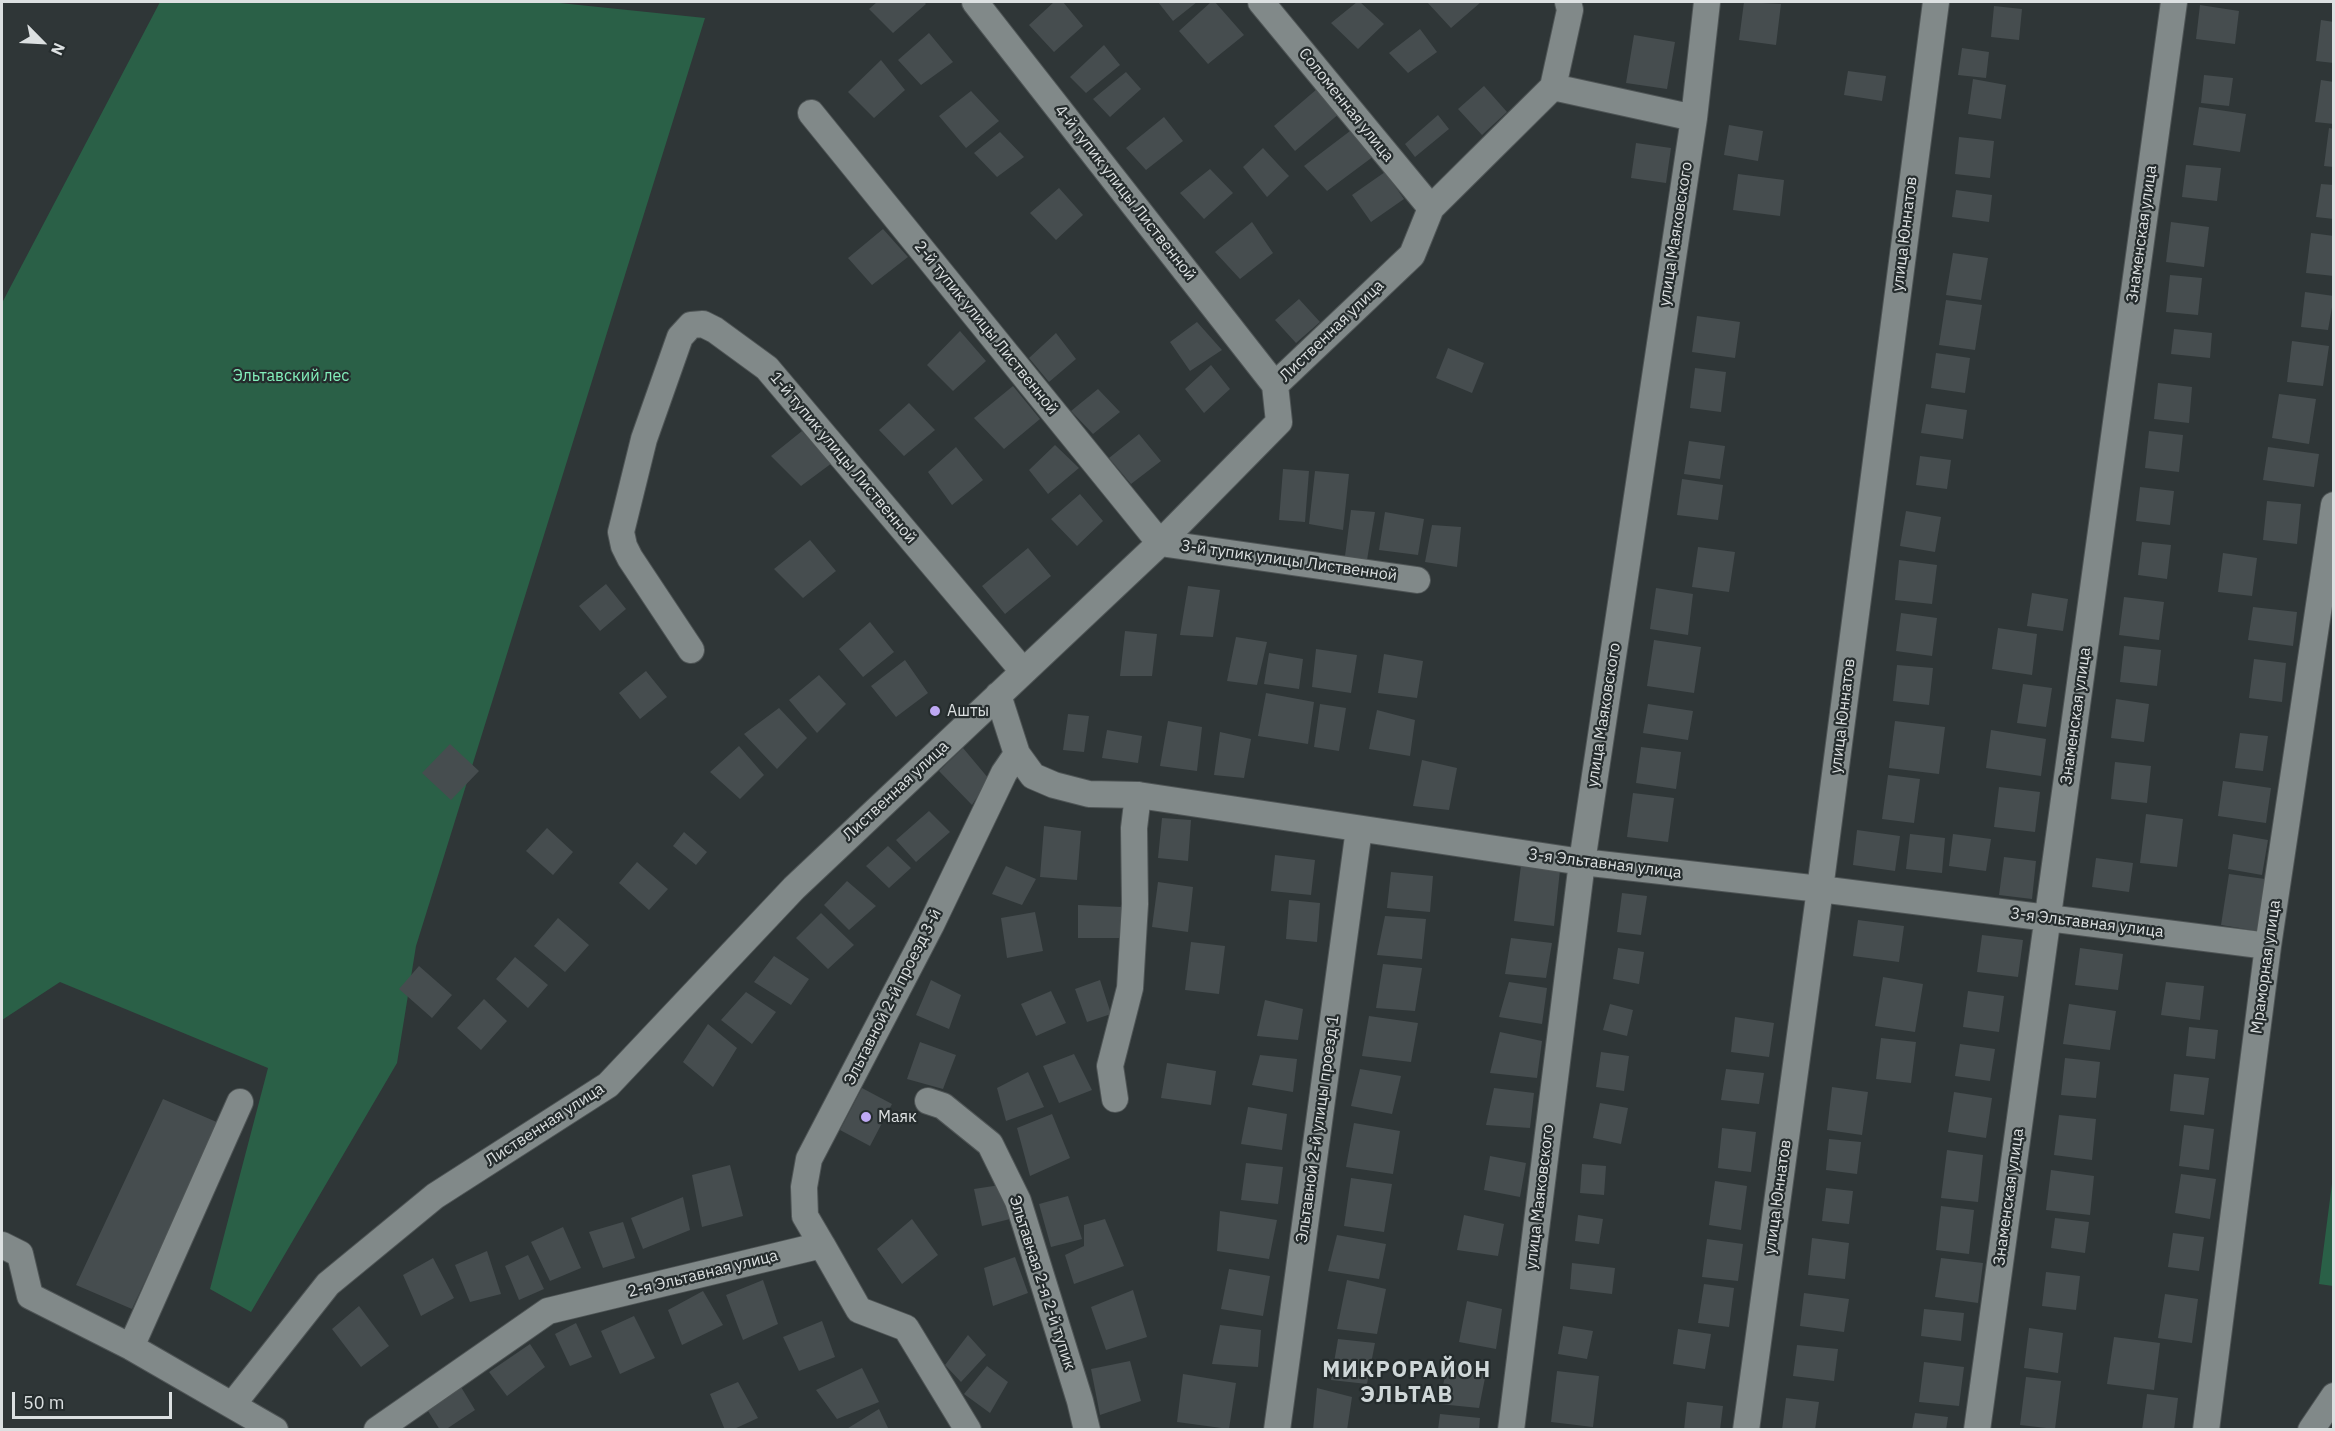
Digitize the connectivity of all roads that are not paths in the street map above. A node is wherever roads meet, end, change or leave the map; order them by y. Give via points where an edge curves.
1 (975, 2) edge
2 (1262, 2) edge
3 (1568, 2) edge
4 (1707, 2) edge
5 (1936, 2) edge
6 (2174, 2) edge
7 (1553, 87) junction
8 (811, 114) dead end
9 (1694, 118) junction
10 (1431, 208) junction
11 (1275, 385) junction
12 (2334, 505) edge
13 (1160, 543) junction
14 (1417, 580) dead end
15 (2323, 642) edge
16 (691, 650) dead end
17 (1023, 671) junction
18 (998, 695) junction
19 (1017, 754) junction
20 (1138, 795) junction
21 (1359, 829) junction
22 (1582, 862) junction
23 (1820, 890) junction
24 (2049, 919) junction
25 (2268, 946) junction
26 (1115, 1099) dead end
27 (928, 1101) dead end
28 (240, 1102) dead end
29 (2, 1245) edge
30 (822, 1245) junction
31 (131, 1347) junction
32 (2334, 1396) edge
33 (233, 1404) junction
34 (275, 1430) edge
35 (377, 1430) edge
36 (968, 1430) edge
37 (1087, 1430) edge
38 (1276, 1430) edge
39 (1511, 1430) edge
40 (1746, 1430) edge
41 (1977, 1430) edge
42 (2206, 1430) edge
43 (2311, 1430) edge

1 - 11 street, 4-й тупик улицы Лиственной
2 - 10 street, Соломенная улица
3 - 7 street via 1570,9
4 - 9 street, улица Маяковского
5 - 23 street, улица Юннатов
6 - 24 street, Знаменская улица
7 - 9 street
7 - 10 street, Лиственная улица
8 - 13 street, 2-й тупик улицы Лиственной
9 - 22 street, улица Маяковского
10 - 11 street, Лиственная улица via 1412,255
11 - 13 street, Лиственная улица via 1279,422
12 - 15 street, Мраморная улица
13 - 14 street, 3-й тупик улицы Лиственной
13 - 17 street, Лиственная улица
15 - 25 street, Мраморная улица
16 - 17 street, 1-й тупик улицы Лиственной via 630,558 621,532 644,439 680,337 691,325 704,324 767,368
17 - 18 street, Лиственная улица
18 - 19 street, 3-я Эльтавная улица
18 - 33 street, Лиственная улица via 794,888 608,1085 435,1196 328,1284
19 - 20 street, 3-я Эльтавная улица via 1033,776 1054,785 1089,794
19 - 30 street, Эльтавной 2-й проезд 3-й via 1004,772 931,926 809,1159 804,1187 805,1216
20 - 21 street, 3-я Эльтавная улица
20 - 26 street via 1130,988 1110,1066
21 - 22 street, 3-я Эльтавная улица
21 - 38 street, Эльтавной 2-й улицы проезд 1
22 - 23 street, 3-я Эльтавная улица
22 - 39 street, улица Маяковского
23 - 24 street, 3-я Эльтавная улица
23 - 40 street, улица Юннатов
24 - 25 street, 3-я Эльтавная улица
24 - 41 street, Знаменская улица
25 - 42 street, Мраморная улица
27 - 37 street, Эльтавная 2-я 2-й тупик via 943,1106 990,1144 1018,1201
28 - 31 street
29 - 31 street via 20,1254 30,1296
30 - 35 street, 2-я Эльтавная улица via 548,1311
30 - 36 street via 859,1310 906,1328
31 - 33 street
32 - 43 street
33 - 34 street

